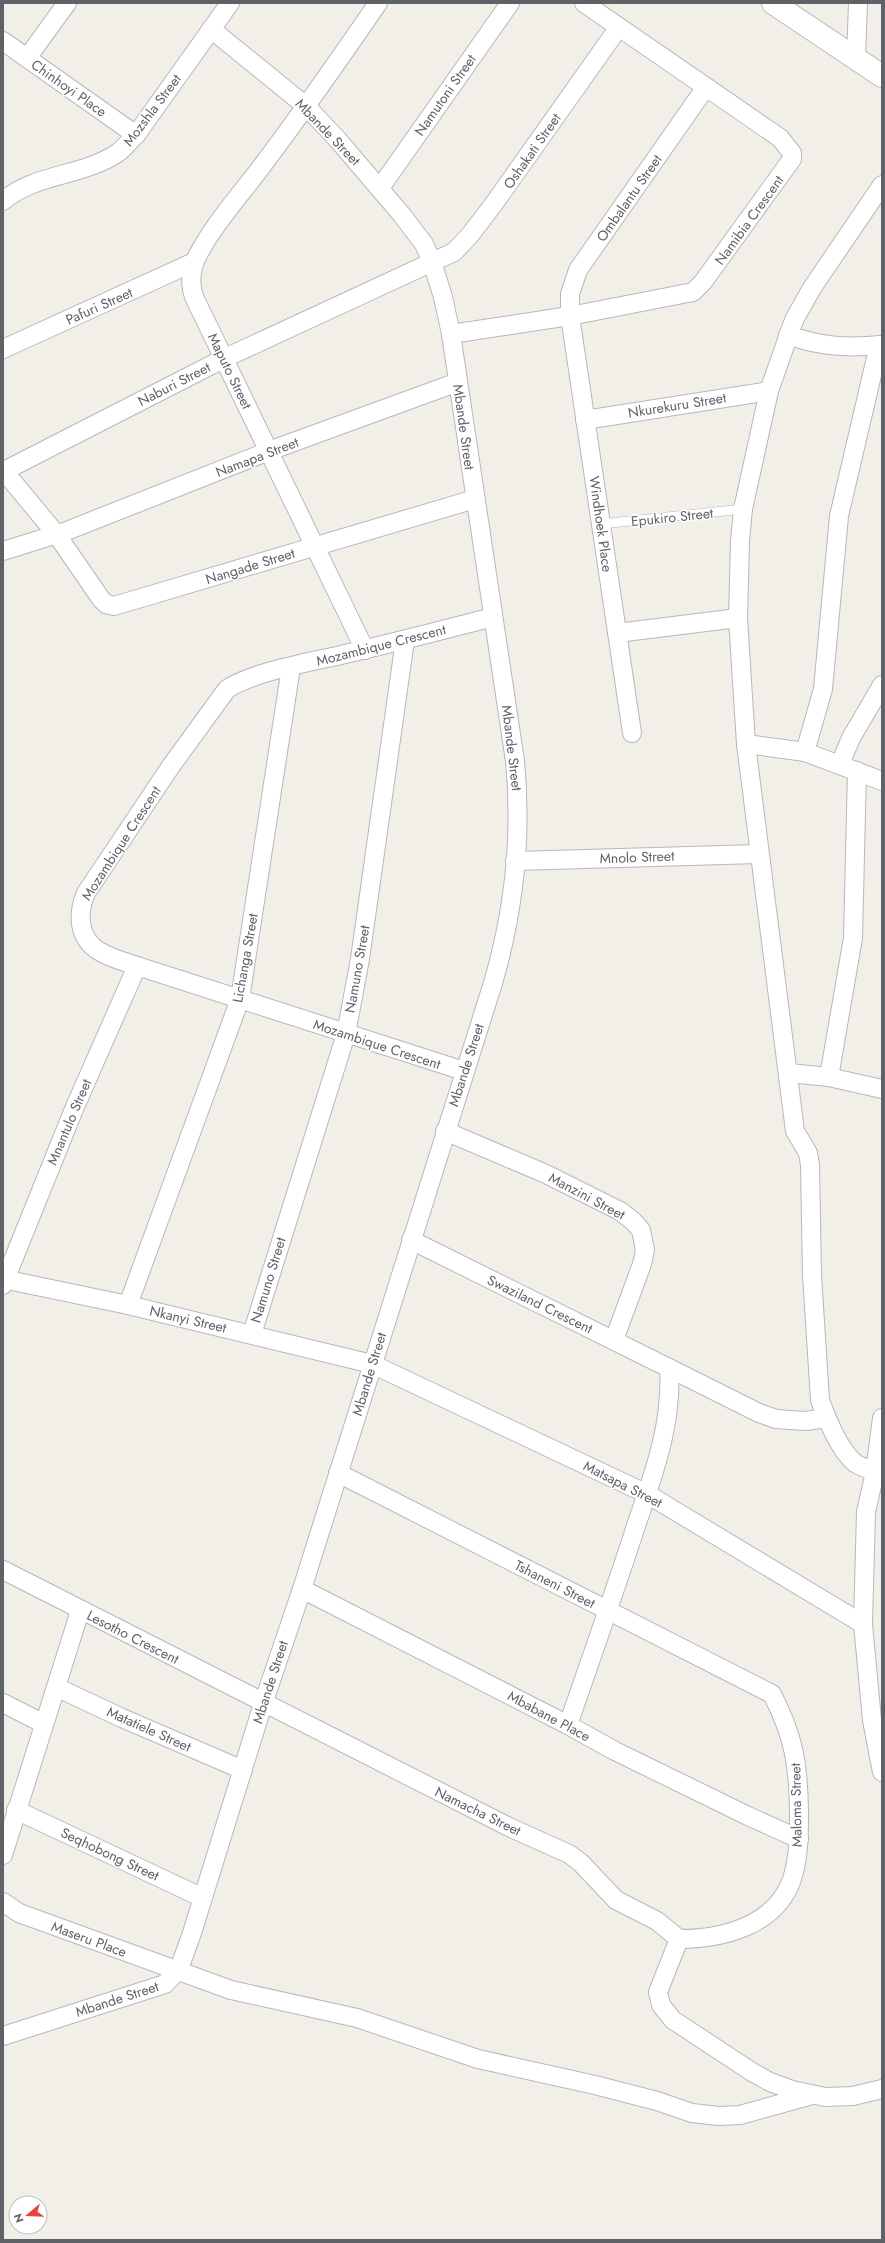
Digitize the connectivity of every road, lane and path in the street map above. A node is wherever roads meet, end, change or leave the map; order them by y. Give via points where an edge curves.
1 (67, 3) edge
2 (230, 3) edge
3 (378, 3) edge
4 (510, 3) edge
5 (584, 3) edge
6 (773, 3) edge
7 (858, 3) edge
8 (619, 27) junction
9 (211, 29) junction
10 (3, 41) edge
11 (27, 58) junction
12 (856, 58) junction
13 (882, 76) edge
14 (706, 88) junction
15 (307, 107) junction
16 (136, 135) junction
17 (882, 185) edge
18 (380, 188) junction
19 (3, 201) edge
20 (194, 262) junction
21 (432, 262) junction
22 (570, 316) junction
23 (451, 334) junction
24 (788, 335) junction
25 (880, 345) edge
26 (3, 349) edge
27 (225, 358) junction
28 (458, 382) junction
29 (769, 391) junction
30 (585, 420) junction
31 (270, 451) junction
32 (4, 470) edge
33 (475, 499) junction
34 (743, 510) junction
35 (601, 524) junction
36 (57, 535) junction
37 (315, 546) junction
38 (3, 551) edge
39 (493, 617) junction
40 (738, 618) junction
41 (617, 632) junction
42 (405, 640) junction
43 (365, 650) junction
44 (291, 667) junction
45 (882, 685) edge
46 (632, 733) dead end
47 (746, 744) junction
48 (805, 752) junction
49 (840, 764) junction
50 (858, 771) junction
51 (882, 781) edge
52 (759, 854) junction
53 (515, 861) junction
54 (137, 966) junction
55 (240, 999) junction
56 (346, 1034) junction
57 (464, 1071) junction
58 (789, 1073) junction
59 (829, 1077) junction
60 (882, 1089) edge
61 (445, 1131) junction
62 (411, 1240) junction
63 (4, 1281) edge
64 (128, 1305) junction
65 (252, 1334) junction
66 (614, 1340) junction
67 (372, 1364) junction
68 (669, 1368) junction
69 (826, 1418) junction
70 (882, 1418) edge
71 (875, 1472) junction
72 (338, 1473) junction
73 (647, 1494) junction
74 (3, 1570) edge
75 (302, 1589) junction
76 (80, 1611) junction
77 (608, 1611) junction
78 (863, 1624) junction
79 (56, 1687) junction
80 (772, 1694) joint
81 (3, 1703) edge
82 (263, 1704) junction
83 (44, 1724) junction
84 (568, 1725) junction
85 (243, 1770) junction
86 (882, 1772) edge
87 (16, 1810) junction
88 (799, 1839) junction
89 (3, 1855) edge
90 (203, 1898) junction
91 (3, 1902) edge
92 (679, 1939) junction
93 (177, 1972) junction
94 (3, 2036) edge
95 (882, 2089) edge
96 (812, 2095) junction

1 - 11 street
2 - 9 street, Mozshla Street
3 - 15 street
4 - 18 street, Namutoni Street
5 - 8 street, Namibia Crescent
6 - 12 street
7 - 12 street
8 - 14 street, Namibia Crescent
8 - 21 street, Oshakati Street via 470,235 454,252
9 - 15 street, Mbande Street
9 - 16 street, Mozshla Street
10 - 11 street, Chinhoyi Place
11 - 16 street, Chinhoyi Place
12 - 13 street
14 - 22 street, Ombalantu Street via 578,270 570,294
14 - 22 street, Namibia Crescent via 787,145 792,153 792,159 785,172 693,292
15 - 18 street, Mbande Street
15 - 20 street, Maputo Street via 209,237
16 - 19 street, Mozshla Street via 117,153 105,160 25,187
17 - 24 street via 805,299
18 - 21 street, Mbande Street via 418,235
20 - 26 street, Pafuri Street
20 - 27 street, Maputo Street via 191,276 192,292
21 - 23 street, Mbande Street
21 - 27 street, Naburi Street
22 - 23 street, Namibia Crescent
22 - 30 street, Windhoek Place
23 - 28 street, Mbande Street
24 - 25 street via 830,347
24 - 29 street
25 - 48 street via 839,516 823,689
27 - 31 street, Maputo Street
27 - 32 street, Naburi Street
28 - 31 street, Namapa Street
28 - 33 street, Mbande Street
29 - 30 street, Nkurekuru Street
29 - 34 street
30 - 35 street, Windhoek Place
31 - 36 street, Namapa Street
31 - 37 street, Maputo Street
32 - 36 street, Nangade Street
33 - 37 street, Nangade Street
33 - 39 street, Mbande Street
34 - 35 lane, Epukiro Street
34 - 40 street
35 - 41 street, Windhoek Place
36 - 37 street, Nangade Street via 101,599 106,604 114,606
36 - 38 street, Namapa Street
37 - 43 street, Maputo Street
39 - 42 street, Mozambique Crescent
39 - 53 street, Mbande Street via 517,782
40 - 41 street
40 - 47 street
41 - 46 street, Windhoek Place
42 - 43 street, Mozambique Crescent
42 - 56 street, Namuno Street via 360,959
43 - 44 street, Mozambique Crescent
44 - 54 street, Mozambique Crescent via 238,682 227,689 171,766 86,893 81,904 80,924 90,942 99,951
44 - 55 street, Lichanga Street
45 - 49 street via 851,738
47 - 48 street
47 - 52 street
48 - 49 street
49 - 50 street
50 - 51 street
50 - 59 street via 853,938
52 - 53 street, Mnolo Street
52 - 58 street
53 - 57 street, Mbande Street via 509,921 502,952
54 - 55 street, Mozambique Crescent
54 - 63 street, Mnantulo Street via 74,1109
55 - 56 street, Mozambique Crescent
55 - 64 street, Lichanga Street
56 - 57 street, Mozambique Crescent
56 - 65 street, Namuno Street
57 - 61 street, Mbande Street
58 - 59 street
58 - 69 street via 795,1131 808,1153 810,1164 812,1274 818,1379 820,1400
59 - 60 street
61 - 62 street, Mbande Street
61 - 66 street, Manzini Street via 546,1174 620,1211 641,1230 645,1250 642,1264
62 - 66 street, Swaziland Crescent
62 - 67 street, Mbande Street
63 - 64 street, Nkanyi Street
64 - 65 street, Nkanyi Street
65 - 67 street, Nkanyi Street
66 - 68 street, Swaziland Crescent
67 - 72 street, Mbande Street
67 - 73 street, Matsapa Street
68 - 69 street, Swaziland Crescent via 776,1419 806,1421
68 - 73 street via 671,1390 667,1429
69 - 71 street via 854,1462
70 - 71 street
71 - 78 street via 866,1512
72 - 75 street, Mbande Street
72 - 77 street, Tshaneni Street
73 - 77 street
73 - 78 street, Matsapa Street
74 - 76 street, Lesotho Crescent
75 - 82 street, Mbande Street
75 - 84 street, Mbabane Place
76 - 79 street
76 - 82 street, Lesotho Crescent
77 - 80 street, Tshaneni Street
77 - 84 street
78 - 86 street via 872,1720
79 - 83 street
79 - 85 street, Matatiele Street
80 - 88 street, Maloma Street via 789,1732 797,1761
81 - 83 street
82 - 85 street, Mbande Street
82 - 92 street, Namacha Street via 509,1827 569,1854 616,1900 657,1921
83 - 87 street
84 - 88 street, Mbabane Place via 682,1784
85 - 90 street, Mbande Street
87 - 89 street
87 - 90 street, Seqhobong Street
88 - 92 street, Maloma Street via 791,1880 781,1898 767,1914 742,1929 719,1936
90 - 93 street, Mbande Street
91 - 93 street, Maseru Place via 19,1913
92 - 96 street via 658,1992 658,1999 665,2012 673,2020 752,2072 770,2082
93 - 94 street, Mbande Street via 169,1981 156,1987
93 - 96 street, Maseru Place via 243,1993 357,2018 478,2059 595,2084 692,2113 719,2116 740,2114
95 - 96 street via 853,2096 825,2098

